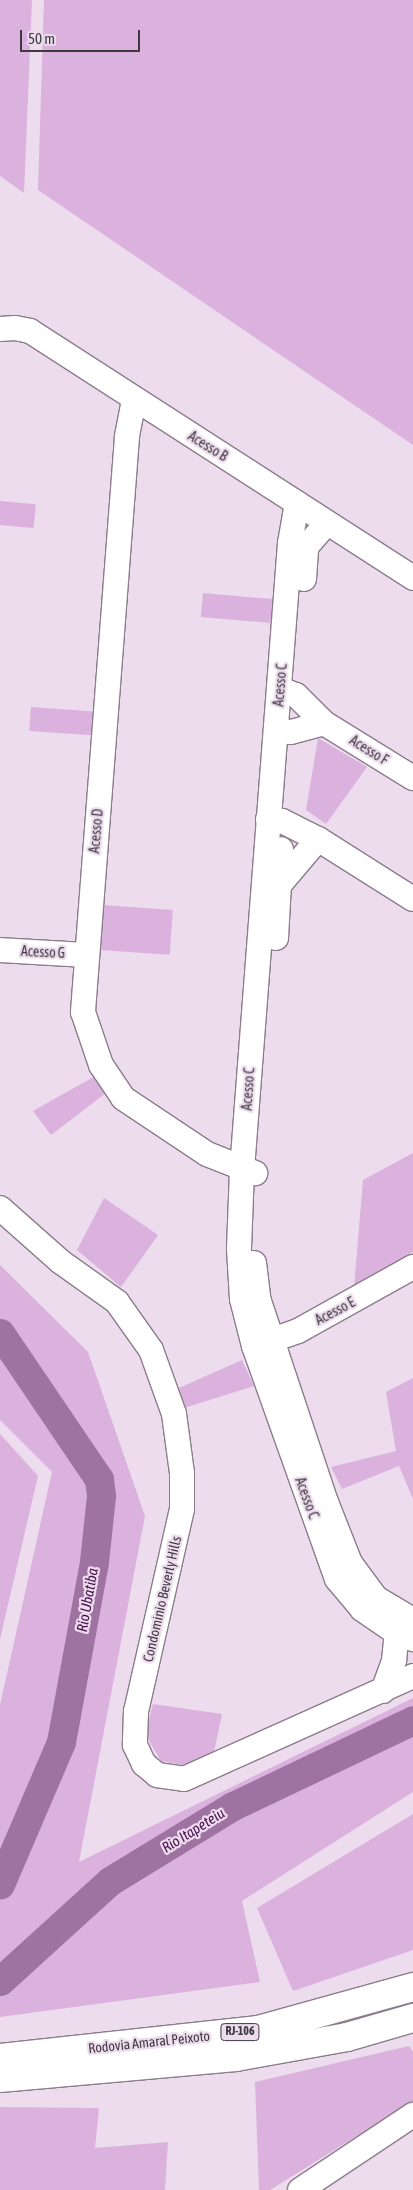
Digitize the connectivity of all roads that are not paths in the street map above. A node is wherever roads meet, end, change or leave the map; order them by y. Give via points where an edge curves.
1 (0, 330) edge
2 (134, 400) junction
3 (297, 503) junction
4 (327, 523) junction
5 (298, 545) junction
6 (413, 578) edge
7 (288, 692) junction
8 (324, 723) junction
9 (283, 732) junction
10 (413, 778) edge
11 (275, 820) junction
12 (318, 839) junction
13 (280, 884) junction
14 (413, 899) edge
15 (0, 950) edge
16 (86, 955) junction
17 (250, 1172) junction
18 (0, 1208) edge
19 (413, 1267) edge
20 (263, 1343) junction
21 (408, 1631) edge
22 (413, 1676) edge
23 (383, 1691) junction
24 (413, 1987) edge
25 (413, 2018) edge
26 (0, 2058) edge
27 (0, 2078) edge
28 (413, 2115) edge
29 (300, 2190) edge

1 - 2 street, Acesso B via 30,331
2 - 3 street, Acesso B
2 - 16 street, Acesso D via 127,437
3 - 4 street, Acesso B
3 - 5 street, Acesso C
4 - 5 street
4 - 6 street, Acesso B
5 - 7 street, Acesso C
7 - 8 street, Acesso F
7 - 9 street, Acesso C
8 - 9 street
8 - 10 street, Acesso F
9 - 11 street, Acesso C
11 - 12 street
11 - 13 street, Acesso C
11 - 17 street, Acesso C
12 - 13 street
12 - 14 street
13 - 17 street, Acesso C
15 - 16 street, Acesso G
16 - 17 street, Acesso D via 83,1012 107,1077 123,1098 207,1154
17 - 20 street, Acesso C via 254,1262
18 - 23 street, Condominio Beverly Hills via 61,1262 117,1302 151,1350 174,1414 182,1473 182,1509 136,1711 135,1745 144,1764 157,1775 184,1779
19 - 20 street, Acesso E via 343,1307
20 - 21 street, Acesso C via 350,1563 376,1598
21 - 23 street, Acesso C
22 - 23 street, Condominio Beverly Hills
24 - 26 highway, Rodovia Amaral Peixoto / RJ-106 via 258,2030
25 - 27 highway, Rodovia Amaral Peixoto / RJ-106 via 347,2037 255,2054 130,2069
28 - 29 street

